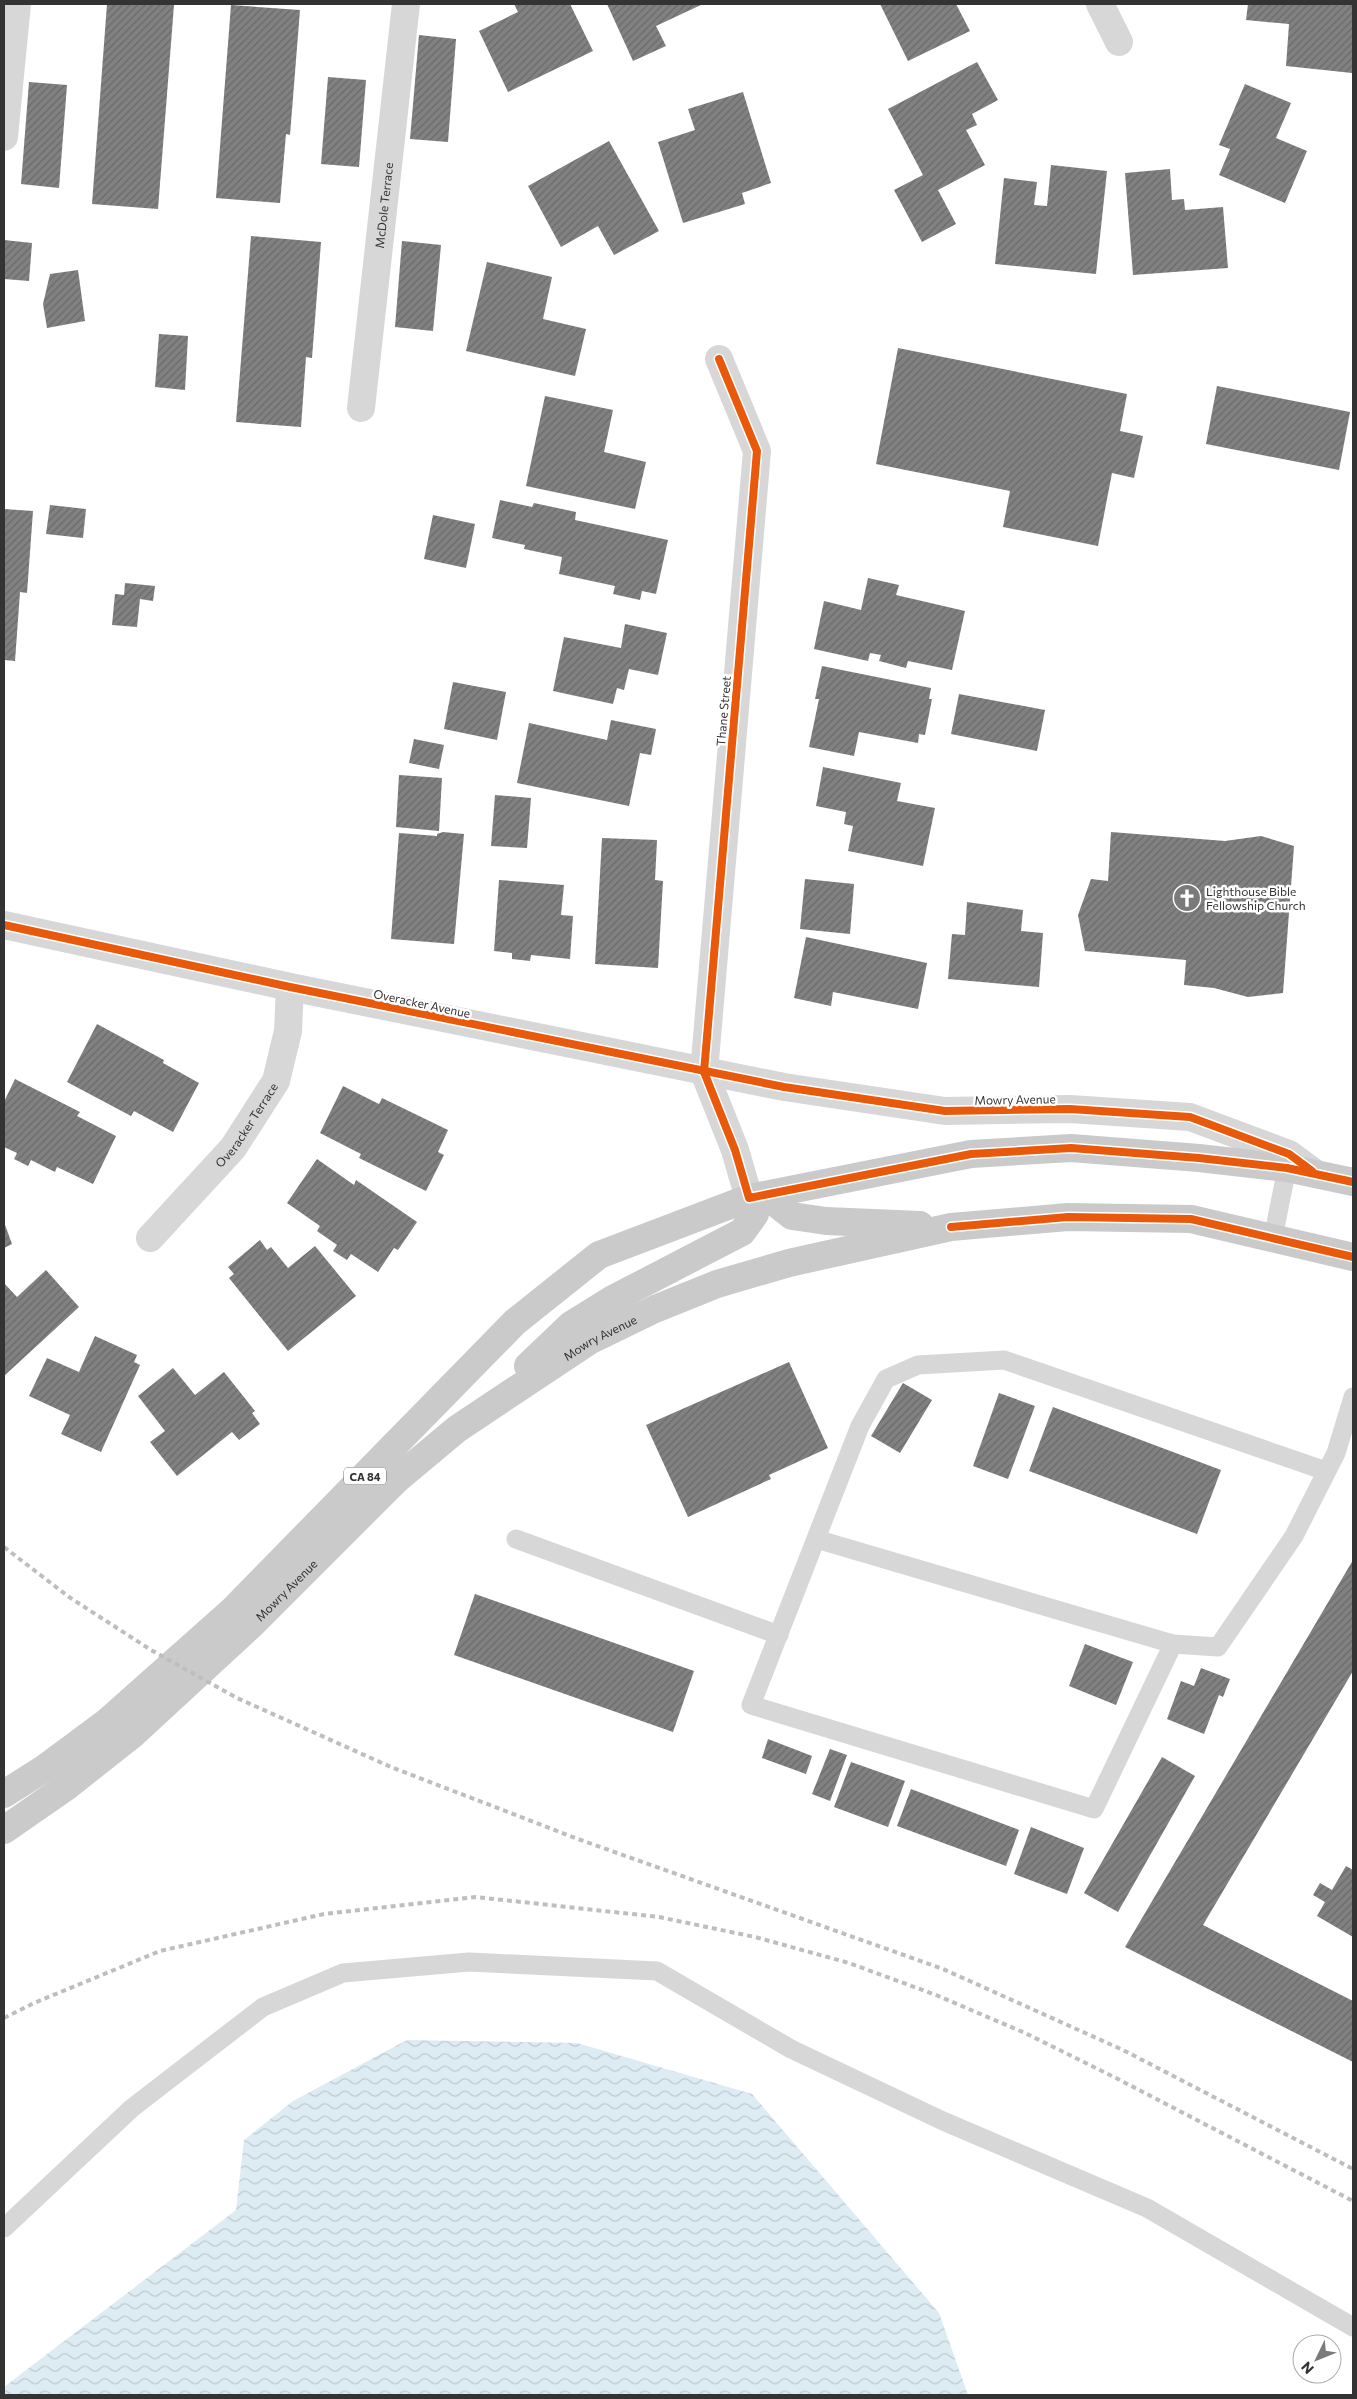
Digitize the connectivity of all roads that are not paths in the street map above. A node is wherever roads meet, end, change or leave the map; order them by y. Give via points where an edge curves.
1 (17, 4) edge
2 (406, 4) edge
3 (1100, 4) edge
4 (1119, 42) dead end
5 (4, 137) edge
6 (719, 359) dead end
7 (361, 408) dead end
8 (4, 925) edge
9 (290, 987) junction
10 (704, 1072) junction
11 (1287, 1168) junction
12 (1316, 1174) junction
13 (1353, 1182) edge
14 (749, 1198) junction
15 (951, 1227) junction
16 (150, 1238) dead end
17 (1273, 1238) junction
18 (1353, 1257) edge
19 (1353, 1397) edge
20 (458, 1429) junction
21 (1326, 1471) junction
22 (516, 1538) dead end
23 (816, 1538) junction
24 (779, 1635) junction
25 (1173, 1644) junction
26 (4, 1794) edge
27 (4, 1830) edge
28 (4, 2228) edge
29 (1351, 2328) edge

1 - 5 street
2 - 7 street, McDole Terrace
3 - 4 street
6 - 10 street, Thane Street via 757,451
8 - 9 street, Overacker Avenue
9 - 10 street, Overacker Avenue
9 - 16 street, Overacker Terrace via 288,1031 276,1081 233,1148
10 - 12 street, Mowry Avenue via 945,1111 1070,1109 1190,1117 1289,1154
10 - 14 street via 735,1150
11 - 12 main road, Mowry Avenue / CA 84
11 - 14 main road, Mowry Avenue / CA 84 via 1062,1148 971,1154
11 - 17 lane
12 - 13 main road, Mowry Avenue / CA 84
14 - 15 main road via 772,1201 792,1216 818,1220
14 - 20 main road via 755,1214 742,1232 613,1299 572,1325
14 - 26 main road, Mowry Avenue / CA 84 via 598,1255 522,1316 232,1611 107,1722
15 - 17 main road, Mowry Avenue / CA 84 via 1068,1217 1191,1219
15 - 20 main road, Mowry Avenue / CA 84 via 789,1263 717,1284 655,1309 589,1341
17 - 18 main road, Mowry Avenue / CA 84
19 - 21 lane via 1336,1453
20 - 27 main road, Mowry Avenue / CA 84 via 396,1480 250,1626 133,1734 66,1787
21 - 23 lane via 1004,1360 918,1365 886,1379 860,1426
21 - 25 lane via 1294,1536 1218,1647
22 - 24 lane
23 - 24 lane
23 - 25 lane
24 - 25 lane via 751,1705 1094,1809
28 - 29 lane via 132,2108 263,2007 343,1973 469,1962 657,1971 791,2049 943,2122 1147,2208

